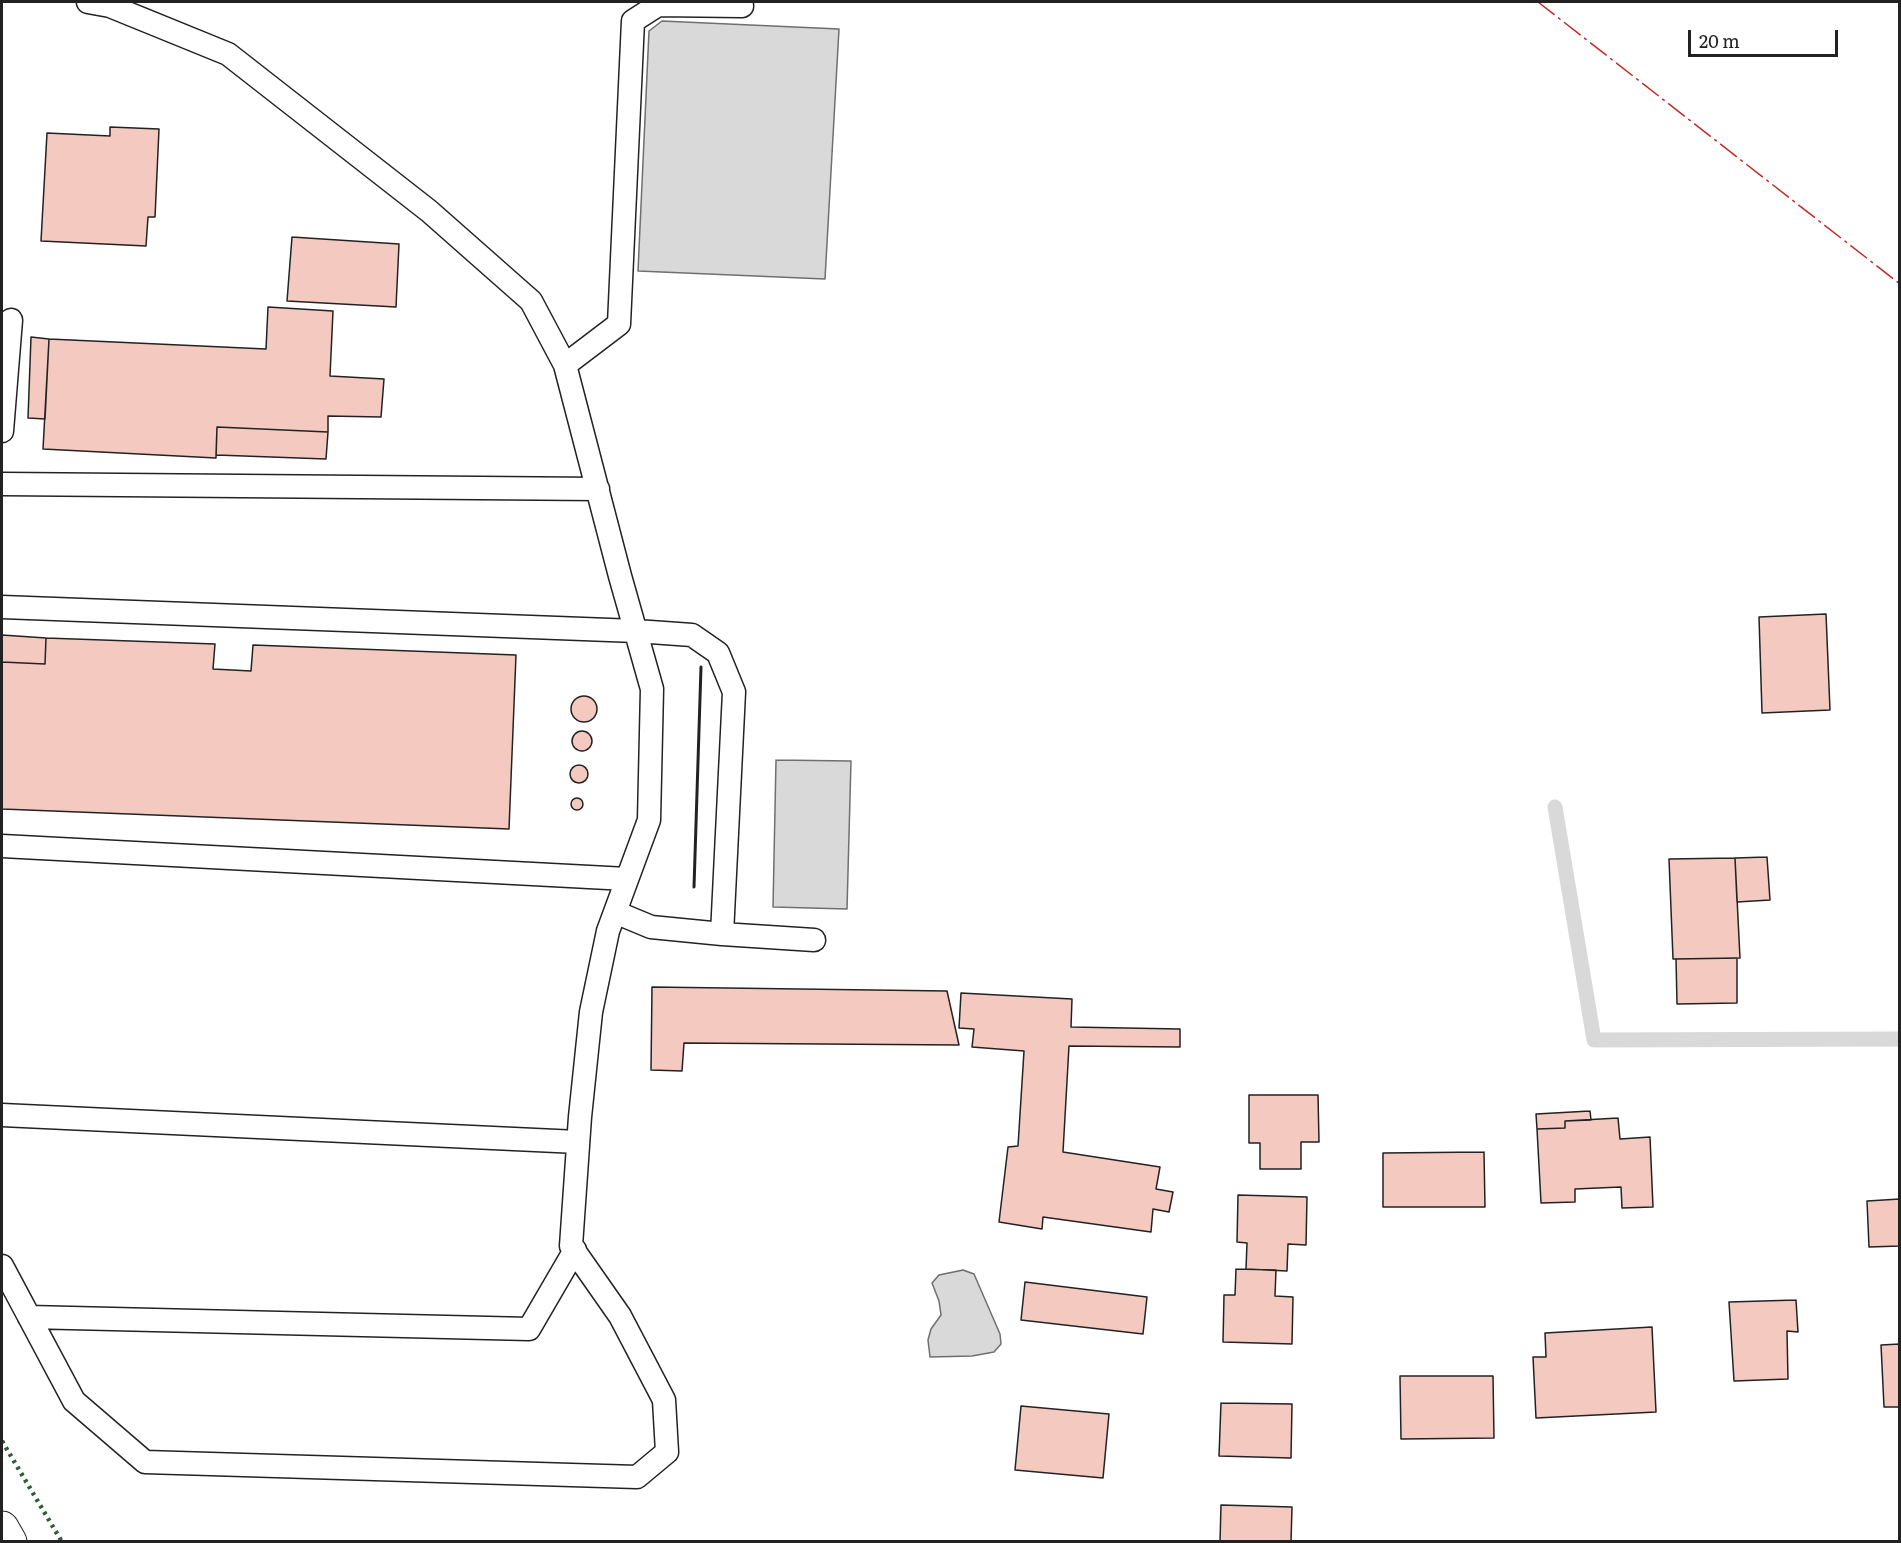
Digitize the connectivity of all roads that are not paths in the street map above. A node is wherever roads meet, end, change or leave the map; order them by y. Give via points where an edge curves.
1 (88, 2) edge
2 (742, 6) dead end
3 (11, 320) dead end
4 (565, 366) junction
5 (2, 431) edge
6 (2, 484) edge
7 (598, 489) junction
8 (2, 607) edge
9 (636, 631) junction
10 (2, 846) edge
11 (627, 879) junction
12 (615, 912) junction
13 (722, 934) junction
14 (814, 940) dead end
15 (2, 1115) edge
16 (578, 1143) junction
17 (575, 1250) junction
18 (2, 1266) edge
19 (28, 1317) junction
20 (2, 1528) edge
21 (10, 1542) edge

1 - 4 lane via 110,6 228,54 429,211 531,301
2 - 4 lane via 658,5 633,21 619,324
3 - 5 lane
4 - 7 lane
6 - 7 lane
7 - 9 lane
8 - 9 lane
9 - 11 lane via 652,689 649,820
9 - 13 lane via 692,635 718,653 734,692
10 - 11 lane
11 - 12 lane
12 - 13 lane via 651,927
12 - 16 lane via 591,1012
13 - 14 lane
15 - 16 lane
16 - 17 lane via 571,1246
17 - 19 lane via 529,1329
17 - 19 lane via 620,1316 664,1400 667,1452 637,1477 145,1462 74,1401
18 - 19 lane
20 - 21 street

